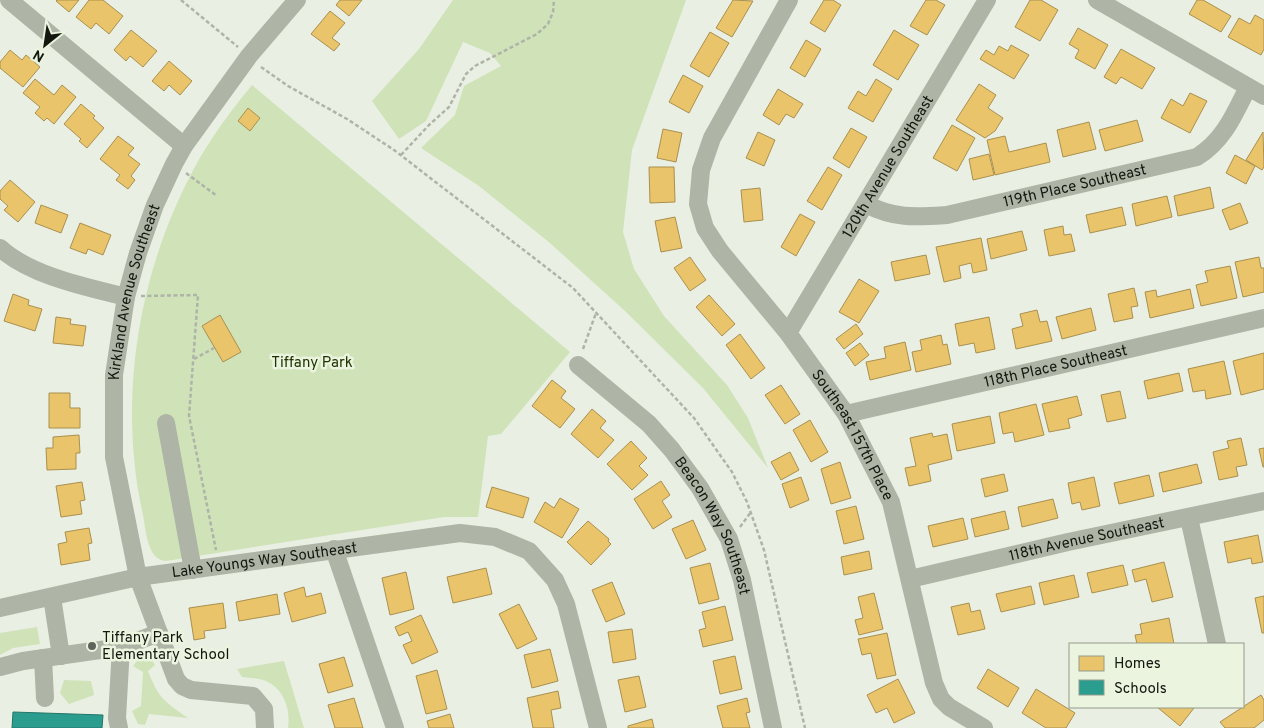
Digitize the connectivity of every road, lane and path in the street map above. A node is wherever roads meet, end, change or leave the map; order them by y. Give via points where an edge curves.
1 (9, 0) edge
2 (181, 0) edge
3 (297, 0) edge
4 (554, 0) edge
5 (789, 0) edge
6 (987, 0) edge
7 (1097, 0) edge
8 (249, 56) junction
9 (1248, 87) junction
10 (1264, 96) edge
11 (184, 146) junction
12 (401, 155) junction
13 (174, 164) junction
14 (217, 196) dead end
15 (866, 204) junction
16 (0, 248) edge
17 (126, 297) junction
18 (596, 313) junction
19 (1264, 318) edge
20 (788, 333) junction
21 (214, 348) dead end
22 (193, 359) junction
23 (578, 365) joint
24 (846, 414) junction
25 (166, 422) dead end
26 (1264, 501) edge
27 (1189, 518) junction
28 (334, 549) junction
29 (220, 566) junction
30 (193, 570) junction
31 (138, 577) junction
32 (910, 579) junction
33 (52, 597) junction
34 (0, 608) edge
35 (159, 633) junction
36 (1216, 643) edge
37 (121, 646) junction
38 (61, 656) junction
39 (42, 658) junction
40 (0, 667) edge
41 (45, 698) dead end
42 (119, 728) edge
43 (265, 728) edge
44 (395, 728) edge
45 (598, 728) edge
46 (773, 728) edge
47 (805, 728) edge
48 (984, 728) edge

1 - 11 street
2 - 8 path
3 - 8 street, Kirkland Avenue Southeast
4 - 12 path via 548,24 537,34 475,66 466,74 449,107
5 - 20 street, Southeast 157th Place via 712,138 701,170 698,204 705,228 720,251
6 - 15 street, 120th Avenue Southeast
7 - 9 street
8 - 11 street, Kirkland Avenue Southeast
8 - 12 path via 280,81
9 - 10 street
9 - 15 street, 119th Place Southeast via 1223,134 1210,149 1197,157 947,215 892,215
11 - 13 street, Kirkland Avenue Southeast
12 - 18 path via 573,288
13 - 14 path
13 - 17 street, Kirkland Avenue Southeast via 155,205
15 - 20 street, 120th Avenue Southeast
16 - 17 street via 54,278
17 - 22 path via 198,295
17 - 31 street, Kirkland Avenue Southeast via 114,375 114,457
18 - 23 path
18 - 47 path via 694,418 732,472 764,550
19 - 24 street, 118th Place Southeast
20 - 24 street, Southeast 157th Place
21 - 22 path
22 - 29 path via 189,416
23 - 46 street, Beacon Way Southeast via 649,424 672,450 700,488 729,540 742,580
24 - 32 street, Southeast 157th Place via 891,502
25 - 30 street
26 - 27 street, 118th Avenue Southeast
27 - 32 street, 118th Avenue Southeast
27 - 36 street
28 - 29 street, Lake Youngs Way Southeast
28 - 44 street
28 - 45 street, Lake Youngs Way Southeast via 460,533 495,537 529,552 555,580 566,604
29 - 30 street, Lake Youngs Way Southeast
30 - 31 street, Lake Youngs Way Southeast
31 - 33 street, Lake Youngs Way Southeast
31 - 35 street, Kirkland Avenue Southeast
32 - 48 street, Southeast 157th Place via 934,684 941,700
33 - 34 street, Lake Youngs Way Southeast
33 - 38 street
35 - 37 street
35 - 43 street, Kirkland Avenue Southeast via 176,679 182,686 199,692 253,696 264,709
37 - 38 street
37 - 42 street
38 - 39 street
39 - 40 street
39 - 41 street

